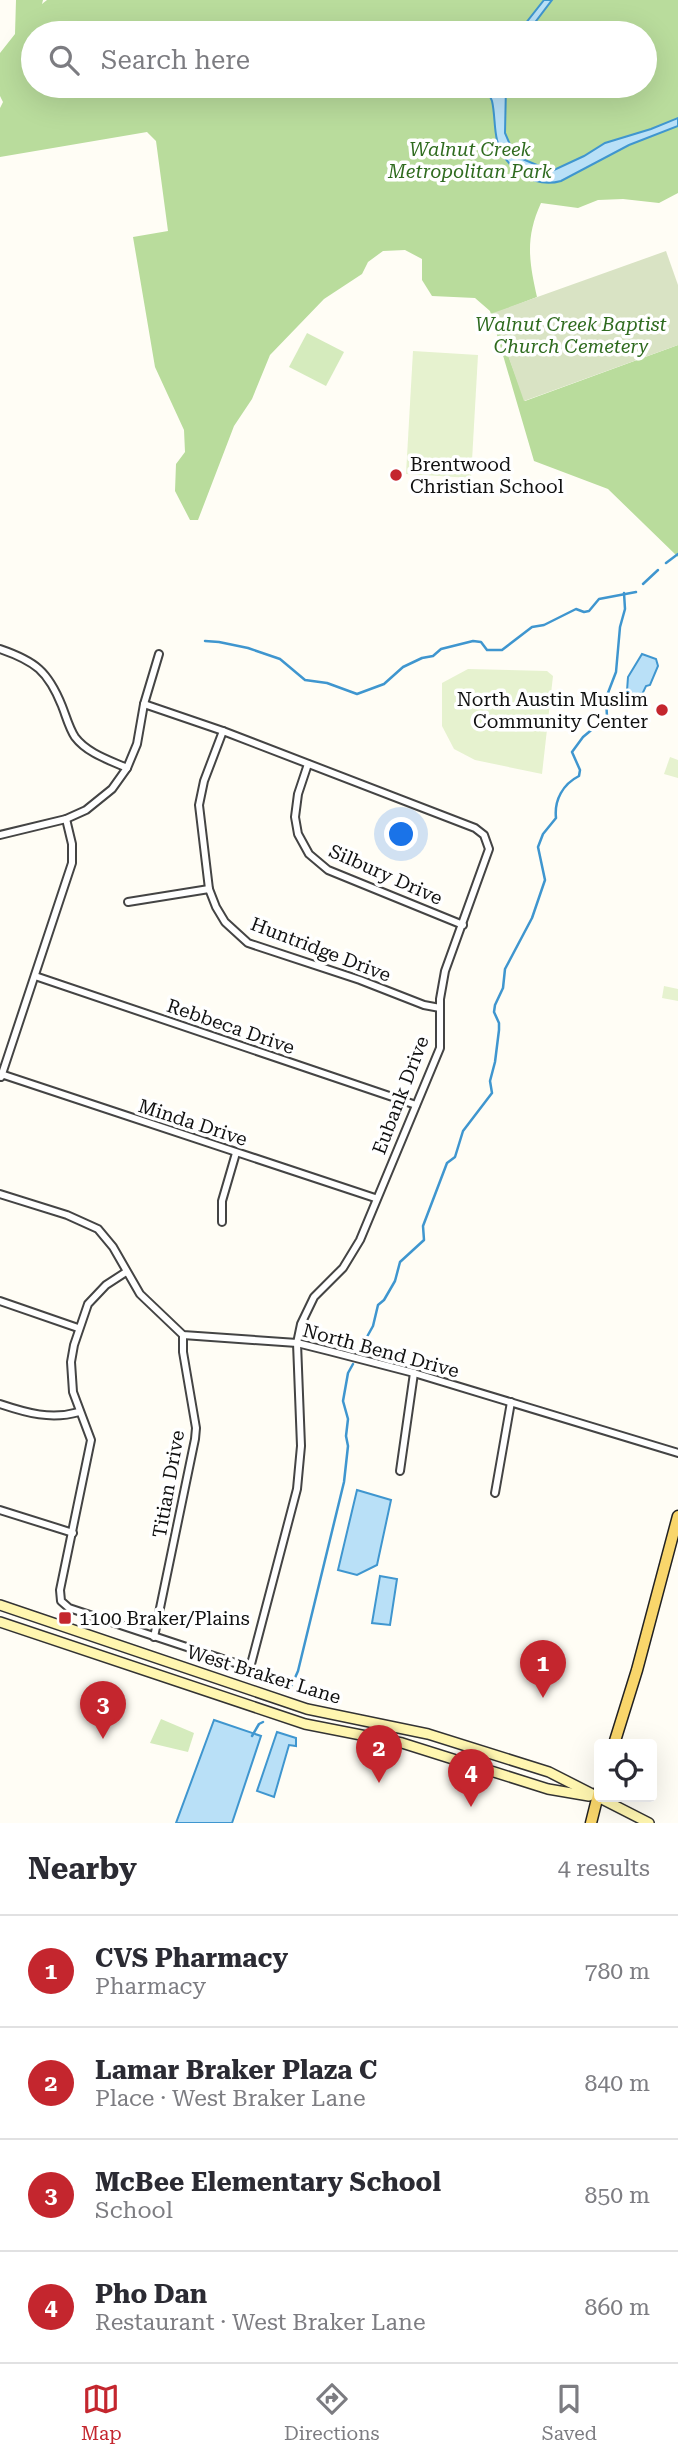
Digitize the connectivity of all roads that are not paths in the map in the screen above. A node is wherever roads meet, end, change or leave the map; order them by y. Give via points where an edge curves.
1 (0, 649) edge
2 (159, 654) dead end
3 (144, 704) junction
4 (223, 731) junction
5 (308, 764) junction
6 (127, 768) junction
7 (66, 818) junction
8 (0, 835) edge
9 (209, 889) junction
10 (128, 902) dead end
11 (463, 925) junction
12 (35, 976) junction
13 (440, 1008) junction
14 (1, 1076) edge
15 (416, 1105) junction
16 (236, 1153) junction
17 (0, 1194) edge
18 (375, 1198) junction
19 (222, 1222) dead end
20 (126, 1272) junction
21 (0, 1301) edge
22 (78, 1328) junction
23 (183, 1335) junction
24 (297, 1343) junction
25 (414, 1373) junction
26 (510, 1402) junction
27 (0, 1404) edge
28 (79, 1412) junction
29 (678, 1453) edge
30 (400, 1471) dead end
31 (495, 1493) dead end
32 (0, 1510) edge
33 (677, 1521) edge
34 (73, 1534) junction
35 (0, 1605) edge
36 (0, 1622) edge
37 (153, 1637) junction
38 (379, 1724) junction
39 (376, 1739) junction
40 (616, 1739) edge
41 (594, 1793) edge
42 (594, 1795) edge
43 (596, 1802) edge
44 (611, 1802) edge
45 (592, 1823) edge
46 (649, 1823) edge

1 - 6 street via 23,657 44,673 70,729 86,747
2 - 3 street
3 - 4 street, Eubank Drive
3 - 6 street via 137,744
4 - 5 street, Eubank Drive
4 - 9 street, Huntridge Drive via 199,805
5 - 11 street, Silbury Drive via 295,817 309,854 328,870
5 - 11 street, Eubank Drive via 484,835 488,855
6 - 7 street via 100,800
7 - 8 street
7 - 12 street via 72,863
9 - 10 street
9 - 13 street, Huntridge Drive via 225,922 248,943
11 - 13 street, Eubank Drive via 445,971
12 - 14 street
12 - 15 street, Rebbeca Drive
13 - 15 street, Eubank Drive via 440,1048
14 - 16 street, Minda Drive
15 - 18 street, Eubank Drive
16 - 18 street, Minda Drive
16 - 19 street via 222,1201
17 - 20 street via 98,1229
18 - 24 street, Eubank Drive via 352,1255 309,1305
20 - 22 street via 96,1294
20 - 23 street via 140,1294
21 - 22 street
22 - 28 street via 71,1377
23 - 24 street, North Bend Drive
23 - 37 street, Titian Drive via 195,1439
24 - 25 street, North Bend Drive
24 - 37 street, Eubank Drive via 302,1446 297,1489 250,1668
25 - 26 street, North Bend Drive
25 - 30 street
26 - 29 street, North Bend Drive
26 - 31 street
27 - 28 street via 47,1416
28 - 34 street via 91,1440
32 - 34 street
33 - 40 main road
34 - 37 street via 61,1601 69,1608
35 - 38 main road, West Braker Lane via 307,1709
36 - 39 main road, West Braker Lane via 305,1724
38 - 39 main road
38 - 41 main road, West Braker Lane via 428,1734 549,1772
39 - 42 main road, West Braker Lane via 548,1789
43 - 45 main road
44 - 46 main road, West Braker Lane

